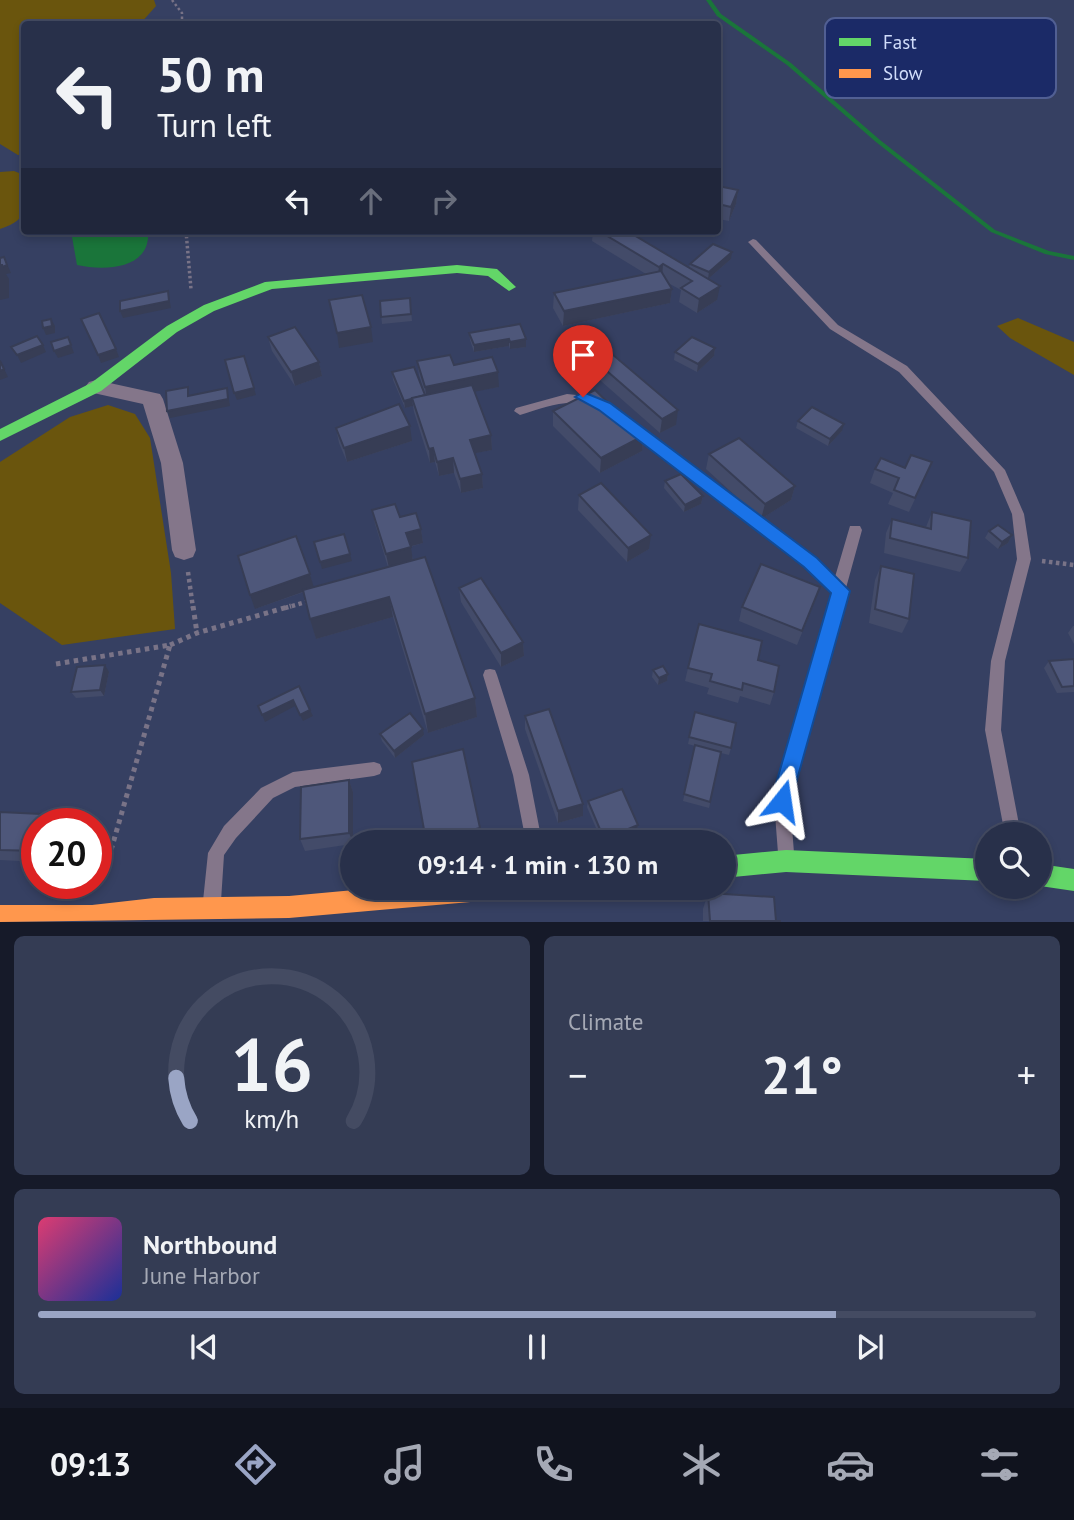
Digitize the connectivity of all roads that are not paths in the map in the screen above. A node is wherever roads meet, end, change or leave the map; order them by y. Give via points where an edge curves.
1 (752, 242) dead end
2 (509, 287) dead end
3 (96, 387) junction
4 (604, 407) edge
5 (520, 411) dead end
6 (624, 423) edge
7 (0, 436) edge
8 (855, 530) dead end
9 (184, 550) road end
10 (841, 591) junction
11 (490, 675) dead end
12 (374, 769) dead end
13 (1011, 822) edge
14 (532, 830) edge
15 (786, 860) junction
16 (736, 866) edge
17 (975, 869) edge
18 (1052, 877) edge
19 (1074, 880) edge
20 (407, 900) edge
21 (212, 908) junction
22 (290, 914) edge
23 (0, 916) edge
24 (71, 918) edge

1 - 13 lane via 834,327 903,369 999,470 1018,514 1024,559 998,661 993,730
2 - 3 street via 492,272 457,269 270,285 199,314 128,360
3 - 7 street
3 - 9 street via 152,399 172,463
4 - 5 lane via 583,397 558,398
6 - 10 lane via 811,562
8 - 10 lane
10 - 15 lane via 782,801
11 - 14 lane via 521,775
12 - 21 lane via 293,780 267,793 216,853
15 - 16 street
15 - 17 street
18 - 19 street
20 - 22 street
21 - 22 street
21 - 24 street
23 - 24 street

